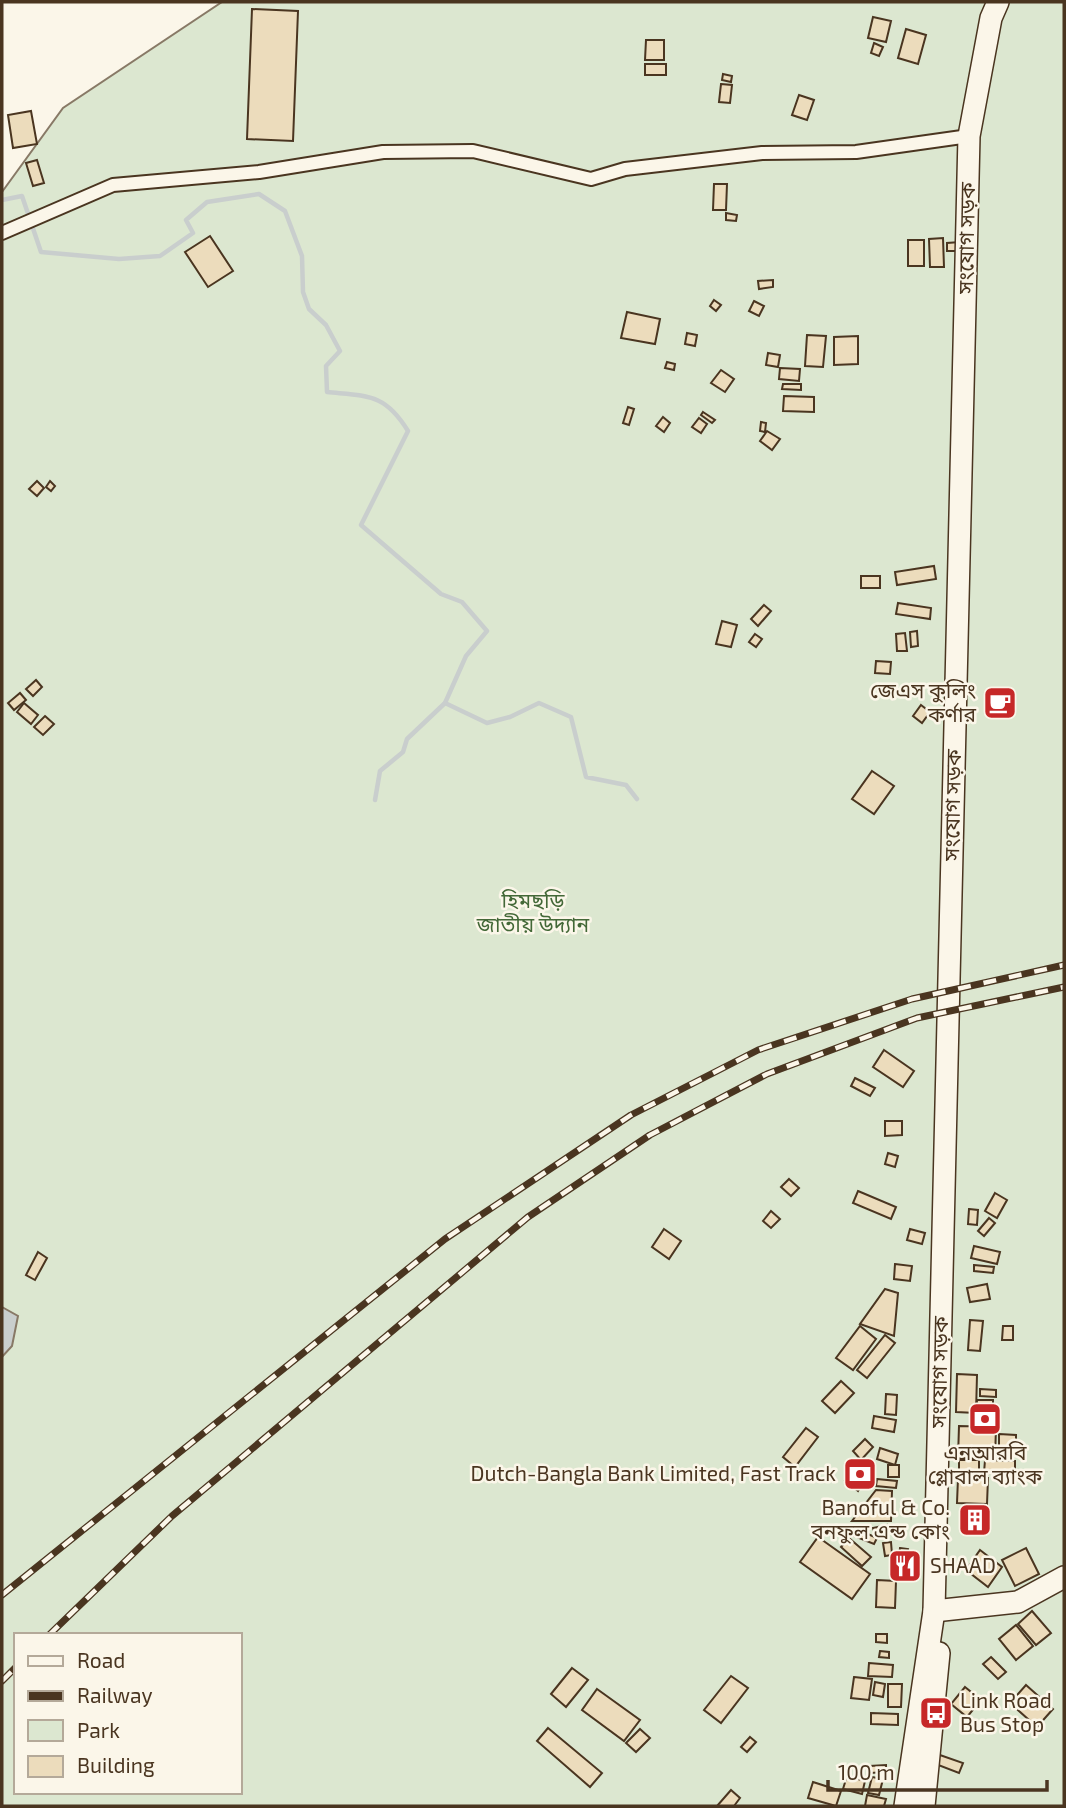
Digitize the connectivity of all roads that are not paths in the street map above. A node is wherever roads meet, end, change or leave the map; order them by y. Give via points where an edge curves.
1 (998, 2) edge
2 (970, 136) junction
3 (2, 233) edge
4 (1064, 1577) edge
5 (934, 1621) junction
6 (905, 1806) edge
7 (924, 1806) edge

1 - 2 highway, সংযোগ সড়ক via 991,18
2 - 3 street via 856,152 762,153 639,167 591,178 474,150 383,152 259,173 113,185
2 - 5 highway, সংযোগ সড়ক
4 - 5 highway via 1018,1602
5 - 6 highway
5 - 7 highway via 939,1662

